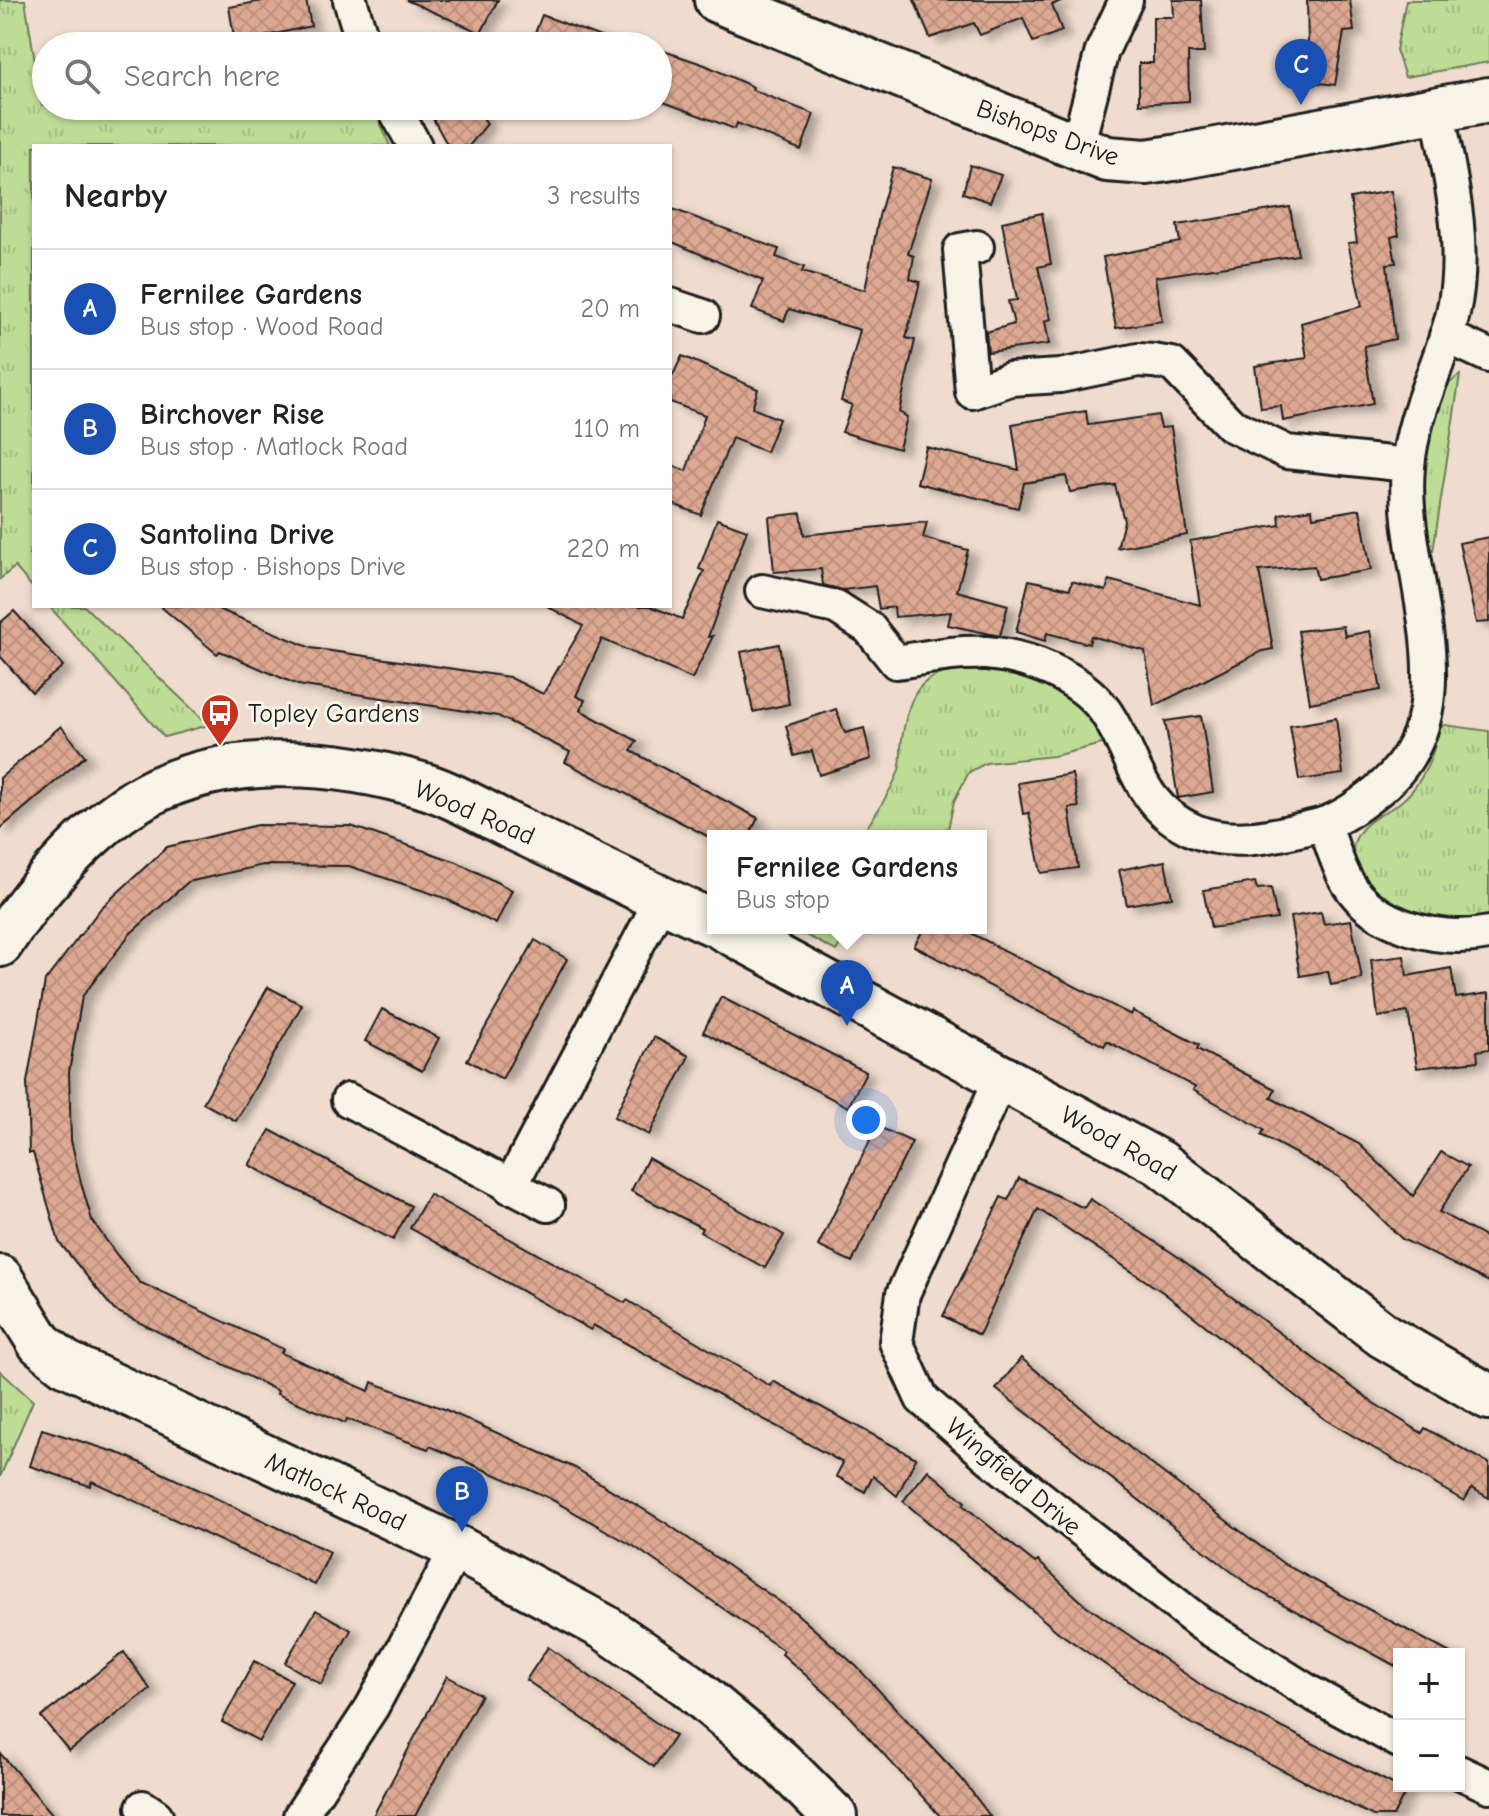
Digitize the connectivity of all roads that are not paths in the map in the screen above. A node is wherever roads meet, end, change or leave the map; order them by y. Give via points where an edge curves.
1 (350, 0) edge
2 (717, 0) edge
3 (1126, 0) edge
4 (355, 32) edge
5 (1489, 100) edge
6 (1437, 109) junction
7 (401, 120) edge
8 (414, 144) edge
9 (1077, 147) junction
10 (977, 247) dead end
11 (672, 306) edge
12 (703, 316) dead end
13 (1446, 336) junction
14 (1489, 356) edge
15 (1408, 465) junction
16 (762, 591) dead end
17 (1324, 824) junction
18 (661, 900) junction
19 (707, 920) edge
20 (1489, 933) edge
21 (734, 934) edge
22 (0, 944) edge
23 (1001, 1078) junction
24 (348, 1100) dead end
25 (510, 1187) junction
26 (548, 1205) dead end
27 (0, 1278) edge
28 (1489, 1397) edge
29 (457, 1548) junction
30 (1393, 1738) edge
31 (1465, 1775) edge
32 (1489, 1786) edge
33 (300, 1816) edge
34 (834, 1816) edge

1 - 4 street
2 - 9 street, Bishops Drive
3 - 9 street via 1102,51
5 - 6 street, Bishops Drive
6 - 9 street, Bishops Drive via 1146,162 1107,159
6 - 13 street via 1459,243 1458,283
7 - 8 street
10 - 15 street via 960,250 972,392 1010,379 1060,376 1138,360 1172,364 1231,425 1287,452
11 - 12 street
13 - 14 street
13 - 15 street
15 - 17 street via 1409,515 1430,671 1426,711 1412,751 1389,782
16 - 17 street via 836,607 869,628 896,662 985,653 1049,669 1091,695 1105,711 1146,793 1196,831 1244,839
17 - 20 street via 1347,882 1386,918 1451,936
18 - 19 street, Wood Road
18 - 22 street, Wood Road via 430,788 342,766 261,766 185,780 126,807 49,881
18 - 25 street
21 - 23 street, Wood Road
23 - 28 street, Wood Road via 1160,1163 1384,1336
23 - 30 street, Wingfield Drive via 903,1294 896,1342 922,1399 1200,1623
24 - 25 street
25 - 26 street
27 - 29 street, Matlock Road via 40,1343 65,1363
29 - 33 street via 372,1707
29 - 34 street, Matlock Road via 604,1627 675,1676 780,1762
31 - 32 street

